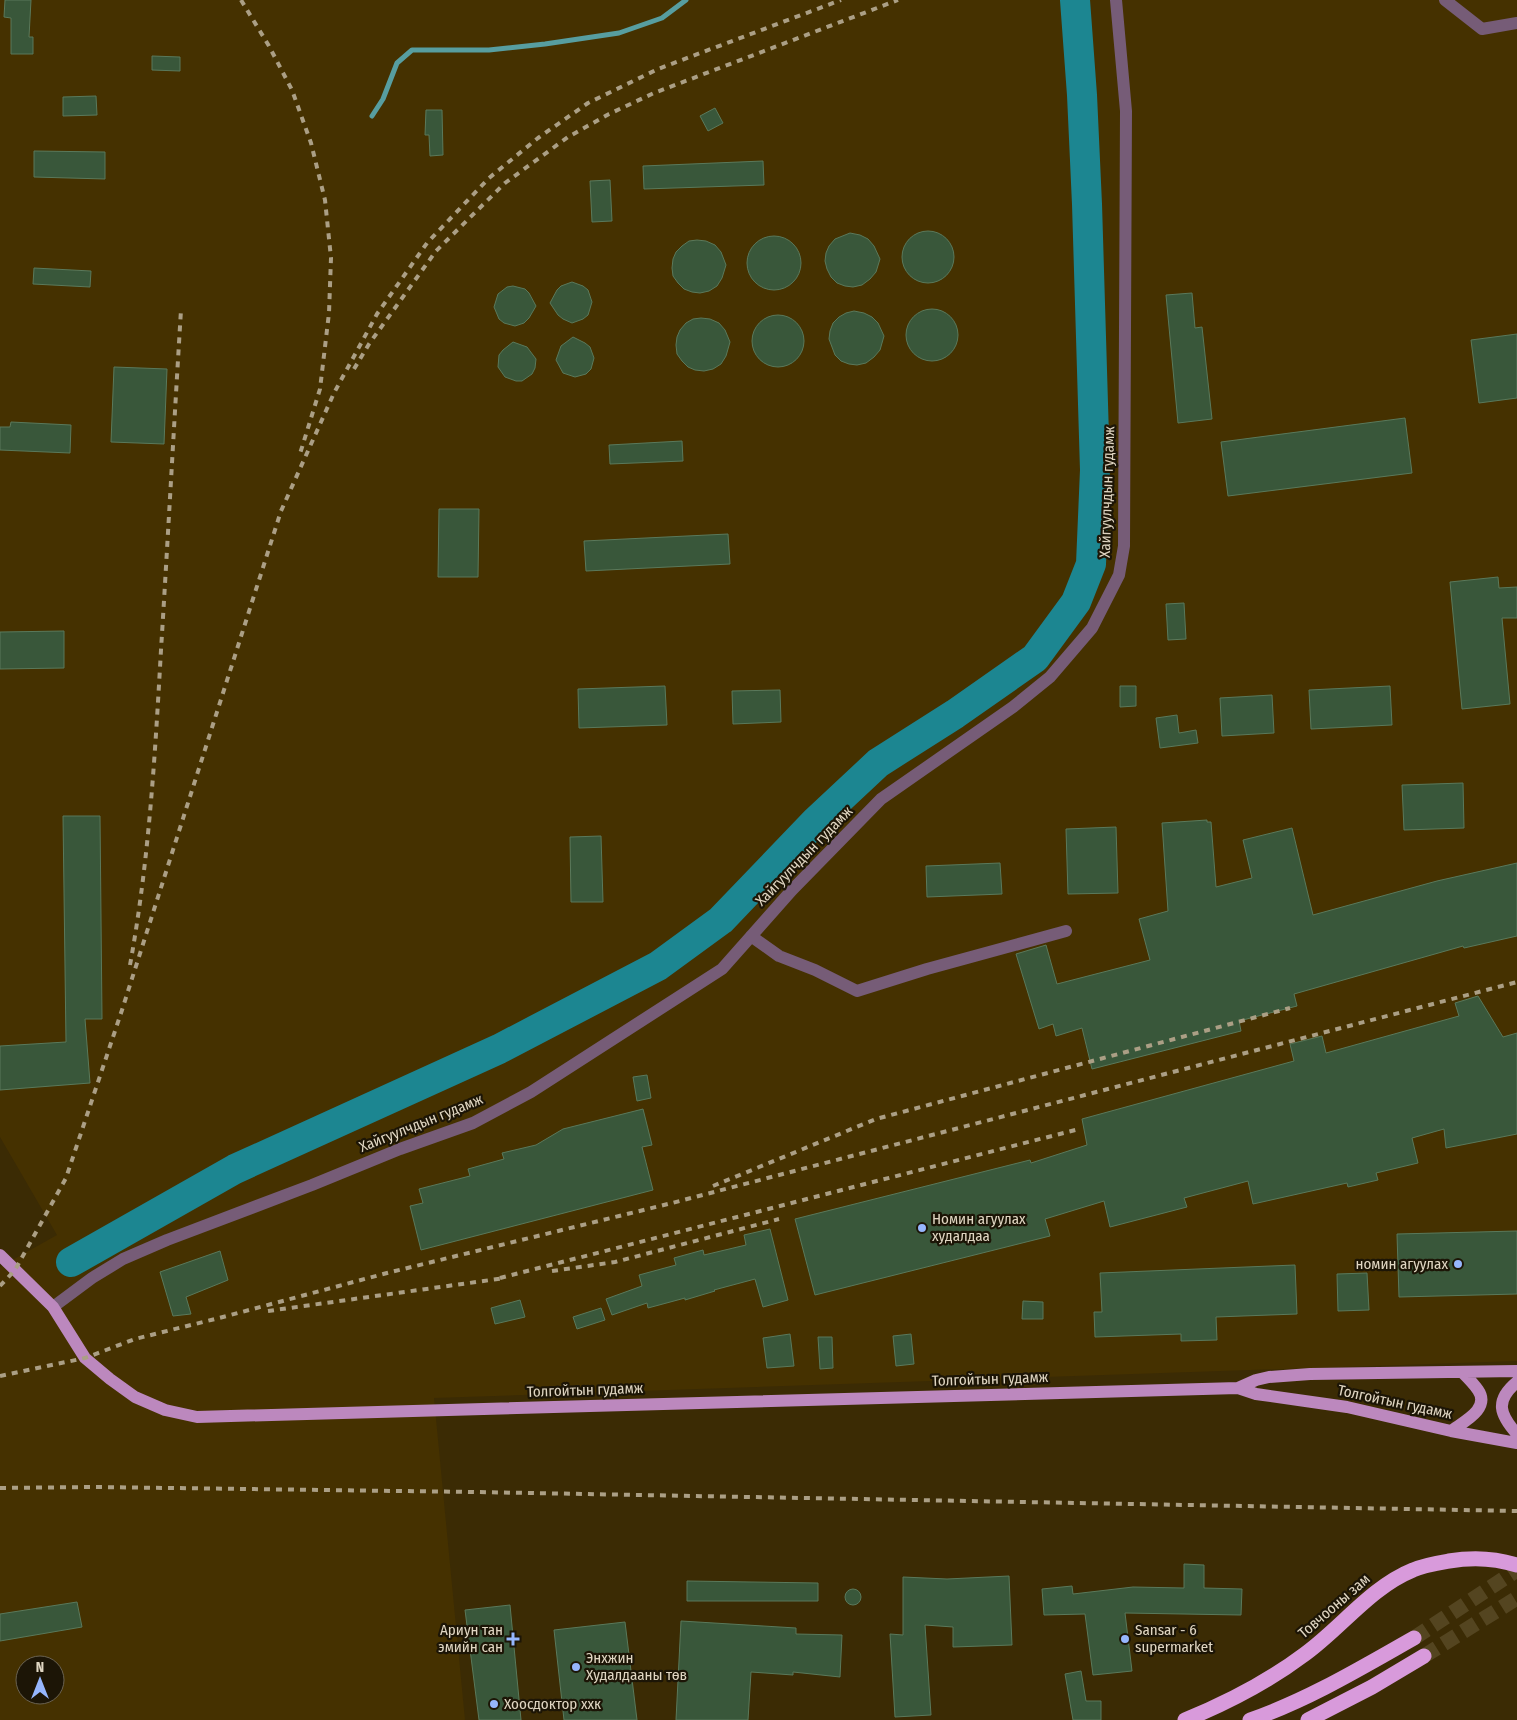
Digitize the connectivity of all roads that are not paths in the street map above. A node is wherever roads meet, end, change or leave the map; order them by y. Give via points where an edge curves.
1 (1116, 0) edge
2 (1445, 0) edge
3 (1517, 23) edge
4 (1066, 931) dead end
5 (751, 936) junction
6 (0, 1255) edge
7 (53, 1307) junction
8 (1517, 1371) edge
9 (1462, 1372) junction
10 (1517, 1382) edge
11 (1238, 1388) junction
12 (1451, 1430) junction
13 (1517, 1434) edge
14 (1517, 1443) edge
15 (1517, 1565) edge
16 (1414, 1638) tunnel mouth
17 (1424, 1656) tunnel mouth
18 (1186, 1720) edge
19 (1250, 1720) edge
20 (1308, 1720) edge

1 - 5 street, Хайгуулчдын гудамж via 1126,111 1124,546 1119,575 1092,628 1050,678 881,800
2 - 3 street via 1482,29
4 - 5 street via 928,968 857,991 779,956
5 - 7 street, Хайгуулчдын гудамж via 722,969 531,1092 482,1118 123,1259
6 - 7 main road, Толгойтын гудамж
7 - 11 main road, Толгойтын гудамж via 85,1358 110,1379 135,1397 165,1410 197,1417
8 - 9 main road, Толгойтын гудамж
9 - 11 main road, Толгойтын гудамж via 1310,1374 1269,1377
9 - 12 main road via 1480,1391 1481,1403 1475,1414
10 - 13 main road via 1502,1403 1504,1419
11 - 12 main road, Толгойтын гудамж
12 - 14 main road, Толгойтын гудамж
15 - 18 highway, Товчооны зам via 1470,1558 1441,1562 1398,1577 1290,1665 1239,1695
16 - 19 highway via 1335,1683
17 - 20 highway

